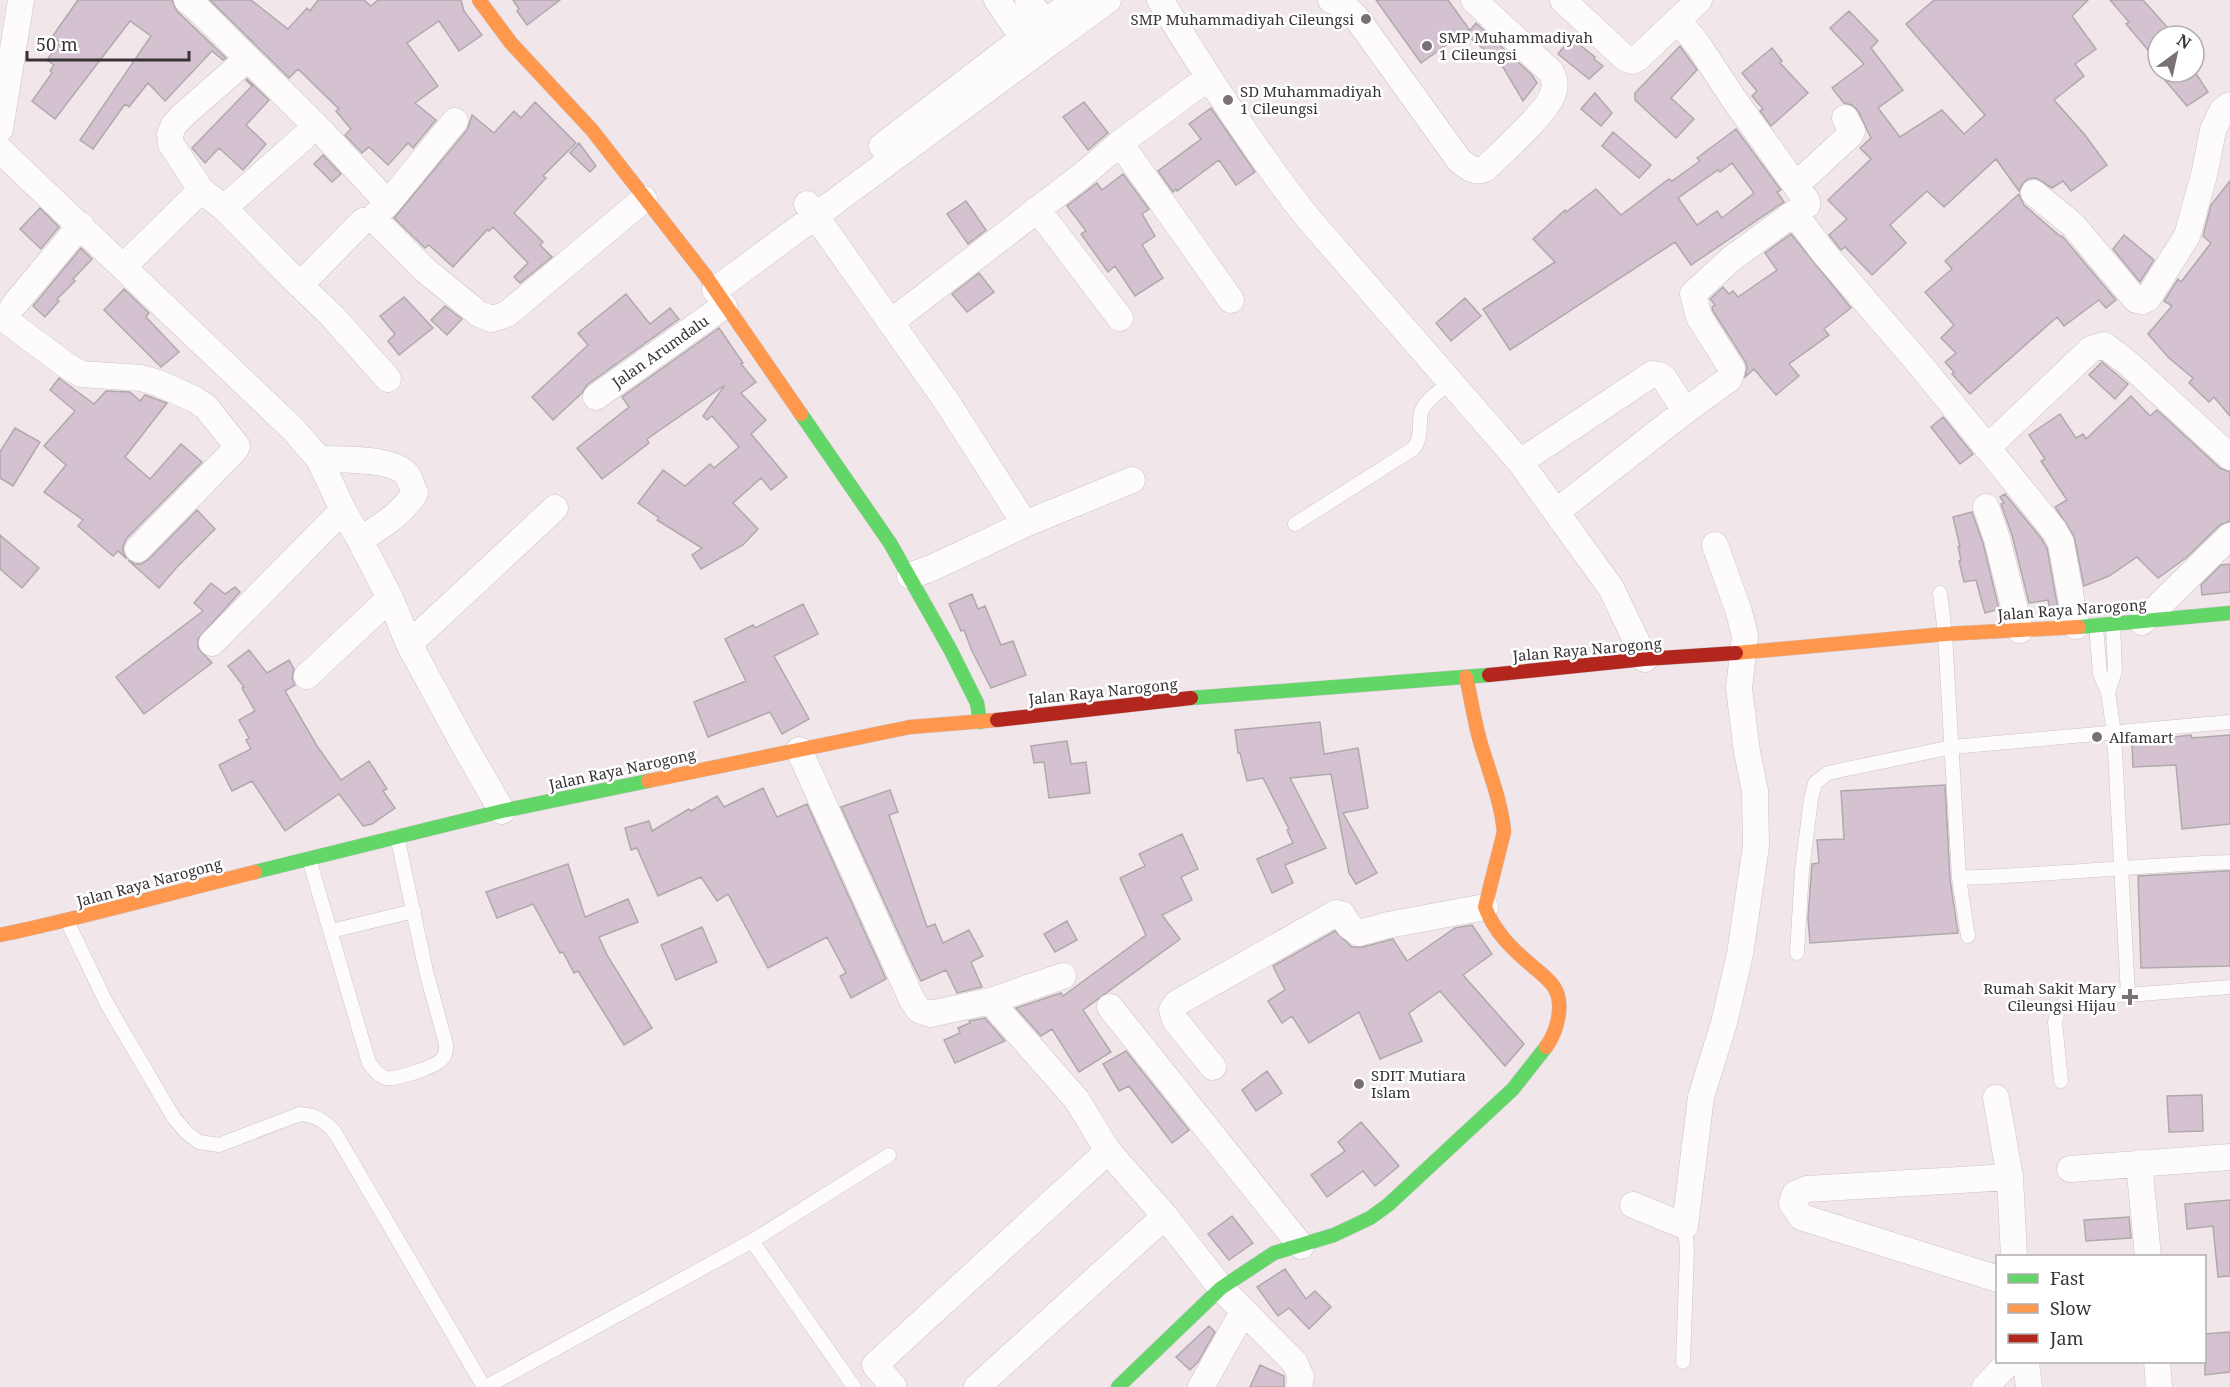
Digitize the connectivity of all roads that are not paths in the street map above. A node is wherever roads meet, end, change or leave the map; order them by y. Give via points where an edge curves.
1 (187, 0) edge
2 (479, 0) edge
3 (997, 0) edge
4 (1028, 0) edge
5 (1076, 0) edge
6 (1108, 0) edge
7 (1160, 0) edge
8 (1331, 0) edge
9 (1474, 0) edge
10 (1563, 0) edge
11 (1699, 0) edge
12 (16, 4) edge
13 (1678, 20) junction
14 (1050, 30) junction
15 (1028, 46) junction
16 (238, 68) dead end
17 (1208, 78) junction
18 (2230, 105) edge
19 (1845, 118) dead end
20 (455, 121) dead end
21 (0, 129) edge
22 (304, 137) dead end
23 (1120, 143) junction
24 (0, 150) edge
25 (1796, 185) junction
26 (201, 190) junction
27 (2034, 193) dead end
28 (644, 199) junction
29 (388, 203) junction
30 (224, 208) junction
31 (1037, 209) junction
32 (811, 211) junction
33 (1794, 213) junction
34 (363, 221) dead end
35 (81, 225) junction
36 (123, 267) junction
37 (300, 285) junction
38 (714, 290) junction
39 (1231, 300) dead end
40 (7, 310) edge
41 (1120, 318) dead end
42 (891, 322) junction
43 (388, 379) dead end
44 (1451, 381) junction
45 (596, 397) dead end
46 (1685, 411) junction
47 (1988, 448) junction
48 (2230, 457) edge
49 (319, 459) junction
50 (1520, 462) junction
51 (1132, 480) dead end
52 (1986, 507) dead end
53 (555, 508) dead end
54 (343, 510) junction
55 (1556, 512) junction
56 (1025, 524) junction
57 (1295, 524) dead end
58 (2230, 536) edge
59 (360, 540) junction
60 (1715, 545) dead end
61 (138, 549) dead end
62 (910, 576) junction
63 (1940, 593) dead end
64 (390, 598) junction
65 (2230, 613) edge
66 (2142, 622) junction
67 (2113, 624) junction
68 (2086, 626) junction
69 (2020, 630) junction
70 (1945, 634) junction
71 (212, 643) dead end
72 (409, 644) junction
73 (1744, 653) junction
74 (1645, 659) junction
75 (307, 676) dead end
76 (1466, 677) junction
77 (2108, 692) junction
78 (980, 722) junction
79 (2230, 722) edge
80 (2114, 733) junction
81 (1952, 747) junction
82 (799, 750) junction
83 (502, 811) junction
84 (397, 836) junction
85 (309, 859) junction
86 (2230, 862) edge
87 (2122, 869) junction
88 (1959, 878) junction
89 (1485, 907) junction
90 (414, 911) junction
91 (67, 921) junction
92 (331, 931) junction
93 (0, 935) edge
94 (1968, 936) dead end
95 (1797, 953) dead end
96 (1064, 976) dead end
97 (2230, 987) edge
98 (2127, 995) junction
99 (990, 1001) junction
100 (1110, 1008) dead end
101 (1213, 1067) dead end
102 (2061, 1081) dead end
103 (1996, 1098) dead end
104 (1108, 1150) junction
105 (889, 1155) dead end
106 (2230, 1157) edge
107 (2139, 1163) junction
108 (2070, 1169) dead end
109 (2010, 1177) junction
110 (1633, 1205) dead end
111 (1165, 1216) junction
112 (1685, 1226) junction
113 (752, 1240) junction
114 (1301, 1246) junction
115 (2014, 1255) edge
116 (2148, 1255) edge
117 (1996, 1278) edge
118 (1221, 1288) junction
119 (1243, 1312) junction
120 (1683, 1362) dead end
121 (2008, 1363) edge
122 (2026, 1363) edge
123 (2157, 1363) edge
124 (485, 1387) edge
125 (854, 1387) edge
126 (894, 1387) edge
127 (977, 1387) edge
128 (1118, 1387) edge
129 (1201, 1387) edge
130 (1299, 1387) edge
131 (1985, 1387) edge
132 (2029, 1387) edge
133 (2159, 1387) edge

1 - 29 street via 322,132
2 - 28 main road via 511,43 592,130
3 - 15 street
4 - 14 street
5 - 14 street
6 - 14 street
7 - 17 street
8 - 9 street via 1356,17 1459,160 1480,171 1538,117 1553,96 1555,85 1551,72
10 - 13 street via 1632,62
11 - 13 street
12 - 21 street
13 - 25 street
14 - 15 street, Jalan Arumdalu
15 - 32 street, Jalan Arumdalu
16 - 26 street via 182,117 170,134 171,144
17 - 23 street
17 - 44 street via 1307,217
18 - 27 street via 2222,111 2213,130 2187,236 2148,298 2142,301 2136,300 2073,225
19 - 25 street via 1850,135
20 - 29 street
22 - 30 street
23 - 31 street
23 - 39 street
24 - 35 street
25 - 33 street via 1807,203
26 - 30 street
26 - 36 street
28 - 29 street via 507,314 492,319 479,314 425,270 373,218
28 - 38 main road
30 - 37 street
31 - 41 street
31 - 42 street
32 - 38 street, Jalan Arumdalu
32 - 42 street
33 - 46 street via 1693,292 1699,317 1732,369 1729,379
33 - 47 street
34 - 37 street
35 - 36 street
35 - 40 street
36 - 49 street via 294,430
37 - 43 street
38 - 45 street, Jalan Arumdalu
38 - 62 main road
40 - 61 street via 81,374 141,378 194,399 206,407 237,446
42 - 56 street
44 - 50 street
44 - 57 lane via 1424,405 1418,443 1413,449
46 - 50 street via 1664,378 1652,374
46 - 55 street
47 - 48 street via 2091,349 2104,345
47 - 68 street via 2042,513 2061,543
49 - 54 street
49 - 59 street via 378,462 407,474 414,493 407,505
50 - 55 street
51 - 56 street
52 - 69 street
53 - 72 street
54 - 59 street
54 - 71 street
55 - 74 street via 1611,588
56 - 62 street
58 - 66 street
59 - 64 street
60 - 73 street via 1745,636
62 - 78 main road via 977,703
63 - 70 lane
64 - 72 street
64 - 75 street
65 - 66 main road, Jalan Raya Narogong
66 - 67 main road, Jalan Raya Narogong
67 - 68 main road, Jalan Raya Narogong
67 - 77 lane via 2115,671
68 - 69 main road, Jalan Raya Narogong
68 - 77 lane
69 - 70 main road, Jalan Raya Narogong
70 - 73 main road, Jalan Raya Narogong
70 - 81 lane
72 - 83 street
73 - 74 main road, Jalan Raya Narogong
73 - 112 street via 1739,688 1755,791 1756,846 1740,954 1701,1097
74 - 76 main road, Jalan Raya Narogong
76 - 78 main road, Jalan Raya Narogong via 1178,699
76 - 89 main road via 1504,832
77 - 80 lane
78 - 82 main road, Jalan Raya Narogong via 910,727
79 - 80 lane
80 - 81 lane
80 - 87 lane
81 - 88 lane
81 - 95 lane via 1828,773 1815,783 1802,870
82 - 83 main road, Jalan Raya Narogong
82 - 99 street via 919,1010 930,1014
83 - 84 main road, Jalan Raya Narogong
84 - 85 main road, Jalan Raya Narogong
84 - 90 lane
85 - 91 main road, Jalan Raya Narogong
85 - 92 lane
86 - 87 lane
87 - 88 lane
87 - 98 lane
88 - 94 lane
89 - 101 street via 1359,933 1336,913 1177,1003 1172,1010 1175,1020
89 - 114 main road via 1497,933 1555,988 1558,1016 1551,1040 1488,1115 1388,1205 1356,1226
90 - 92 lane
90 - 92 lane via 446,1053 432,1066 390,1079 382,1077 369,1063
91 - 93 main road, Jalan Raya Narogong
91 - 124 lane via 107,1004 174,1118 199,1142 219,1145 300,1114 323,1120 334,1131
96 - 99 street
97 - 98 lane
98 - 102 lane via 2090,994 2072,998 2059,1008 2055,1022
99 - 104 street via 1077,1100
100 - 114 street
103 - 109 street
104 - 111 street
104 - 126 street via 875,1365
105 - 113 lane
106 - 107 street
107 - 108 street
107 - 116 street
109 - 115 street
109 - 117 street via 1807,1189 1794,1194 1792,1203 1801,1217
110 - 112 street
111 - 118 street
111 - 127 street
112 - 120 lane
113 - 124 lane
113 - 125 lane
114 - 118 main road via 1274,1253
118 - 119 street
118 - 128 main road
119 - 129 street
119 - 130 street via 1295,1363 1302,1377
121 - 131 street
122 - 132 street
123 - 133 street

